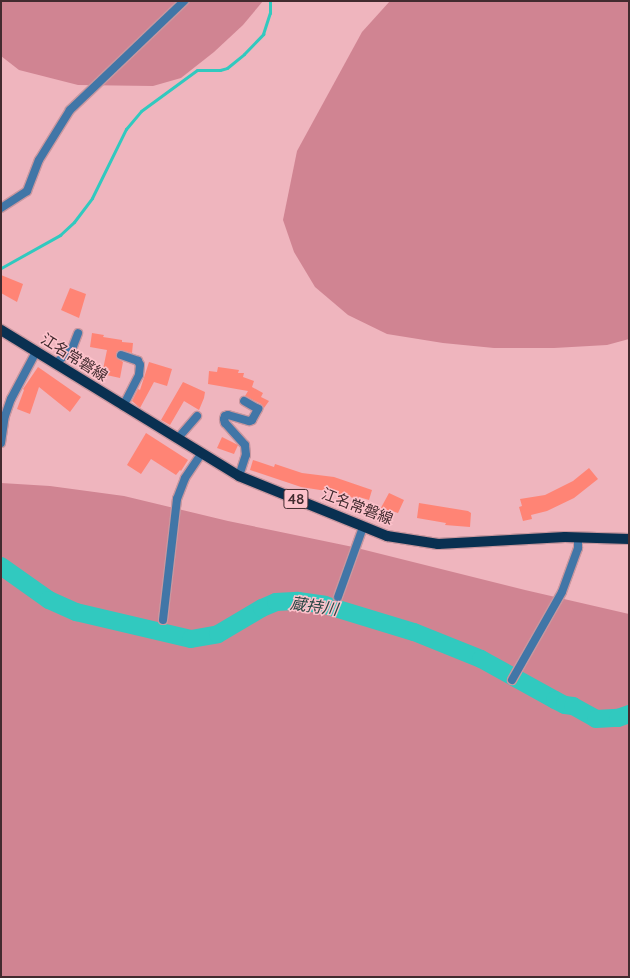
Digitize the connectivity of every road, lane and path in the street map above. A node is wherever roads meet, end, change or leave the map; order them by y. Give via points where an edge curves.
1 (184, 1) edge
2 (1, 208) edge
3 (1, 330) edge
4 (78, 333) dead end
5 (36, 352) junction
6 (121, 355) dead end
7 (56, 362) junction
8 (244, 401) dead end
9 (123, 406) junction
10 (197, 416) dead end
11 (178, 438) junction
12 (1, 443) edge
13 (201, 454) junction
14 (239, 476) junction
15 (363, 526) junction
16 (578, 537) junction
17 (629, 539) edge
18 (338, 597) dead end
19 (163, 620) dead end
20 (512, 680) dead end

1 - 2 street via 70,110 39,160 27,191
3 - 5 main road, 江名常磐線 / 48
4 - 7 street via 72,349
5 - 7 main road, 江名常磐線 / 48
5 - 12 street via 5,416
6 - 9 street via 138,361 140,365 139,375
7 - 9 main road, 江名常磐線 / 48
8 - 14 street via 258,409 252,420 228,415 224,420 245,445 246,455
9 - 11 main road, 江名常磐線 / 48
10 - 11 street
11 - 13 main road, 江名常磐線 / 48
13 - 14 main road, 江名常磐線 / 48
13 - 19 street via 185,478 177,499
14 - 15 main road, 江名常磐線 / 48
15 - 16 main road, 江名常磐線 / 48 via 387,536 438,544
15 - 18 street
16 - 17 main road, 江名常磐線 / 48
16 - 20 street via 578,548 562,592

